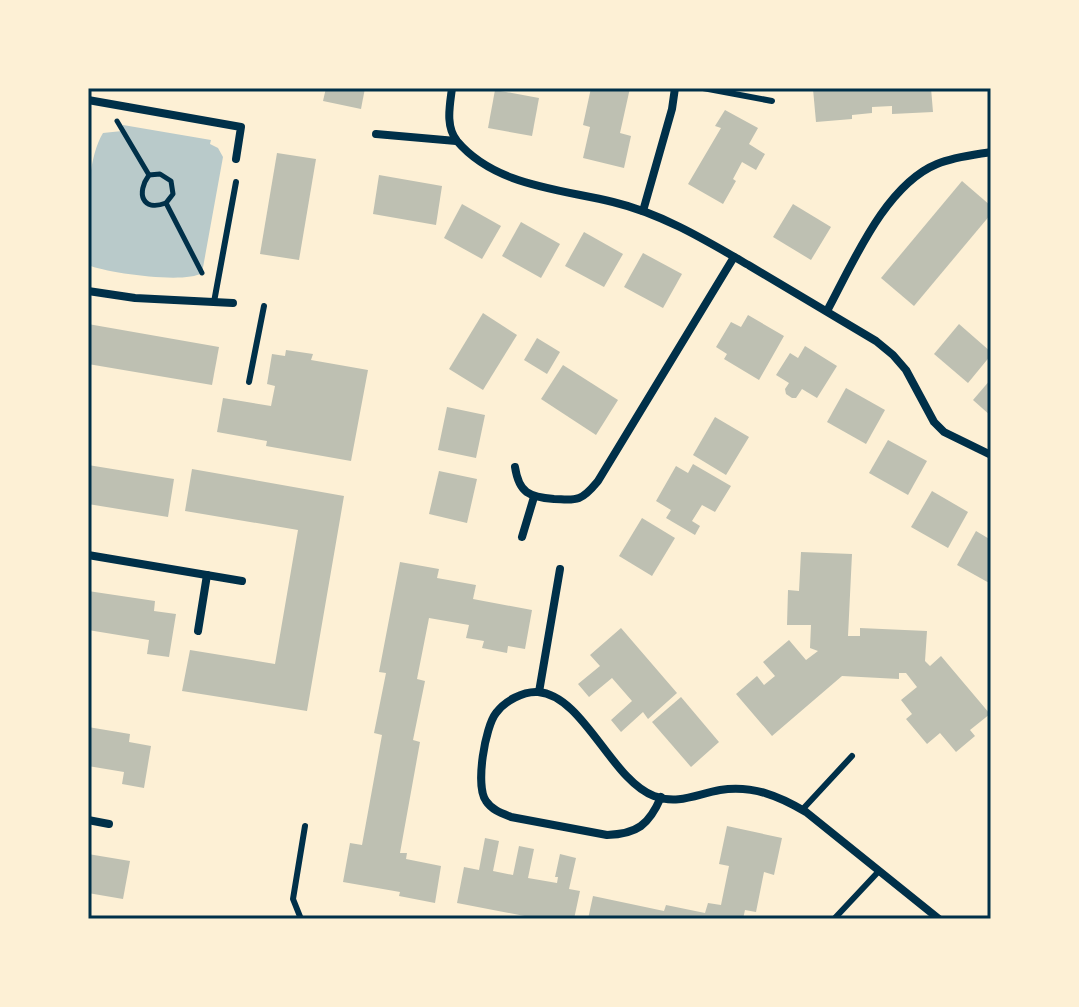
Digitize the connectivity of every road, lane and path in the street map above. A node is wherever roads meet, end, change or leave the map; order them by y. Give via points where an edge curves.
1 (452, 88) edge
2 (675, 88) edge
3 (703, 88) edge
4 (88, 100) edge
5 (772, 101) dead end
6 (106, 103) junction
7 (376, 134) dead end
8 (456, 141) junction
9 (991, 152) edge
10 (236, 159) dead end
11 (149, 175) junction
12 (236, 182) dead end
13 (166, 203) junction
14 (643, 211) junction
15 (734, 257) junction
16 (88, 291) edge
17 (214, 300) junction
18 (233, 303) dead end
19 (264, 306) dead end
20 (827, 311) junction
21 (249, 382) dead end
22 (991, 455) edge
23 (515, 467) dead end
24 (534, 497) junction
25 (522, 537) dead end
26 (88, 555) edge
27 (560, 569) dead end
28 (207, 575) junction
29 (242, 581) dead end
30 (198, 631) dead end
31 (539, 692) junction
32 (852, 756) dead end
33 (661, 797) junction
34 (802, 810) junction
35 (88, 820) edge
36 (109, 824) dead end
37 (305, 826) dead end
38 (879, 871) junction
39 (301, 919) edge
40 (834, 919) edge
41 (939, 919) edge

1 - 8 street via 450,128
2 - 14 street
3 - 5 lane
4 - 6 street
6 - 10 street via 241,127
6 - 11 path
7 - 8 street
8 - 14 street via 512,178
9 - 20 street via 954,158 916,176 873,227
11 - 13 path via 171,181 173,194
11 - 13 path via 142,185 145,201 153,206
12 - 17 lane
13 - 17 path
14 - 15 street
15 - 20 street
15 - 24 street via 598,481 578,498
16 - 17 street
17 - 18 street
19 - 21 lane
20 - 22 street via 893,355 944,432
23 - 24 street via 517,481
24 - 25 street
26 - 28 street
27 - 31 street
28 - 29 street
28 - 30 street
31 - 33 street via 569,708 636,784
31 - 33 street via 517,697 494,715 480,788 496,811 622,835 637,831
32 - 34 lane
33 - 34 street via 744,789 766,792
34 - 38 street
35 - 36 street
37 - 39 lane via 293,899
38 - 40 lane
38 - 41 street

